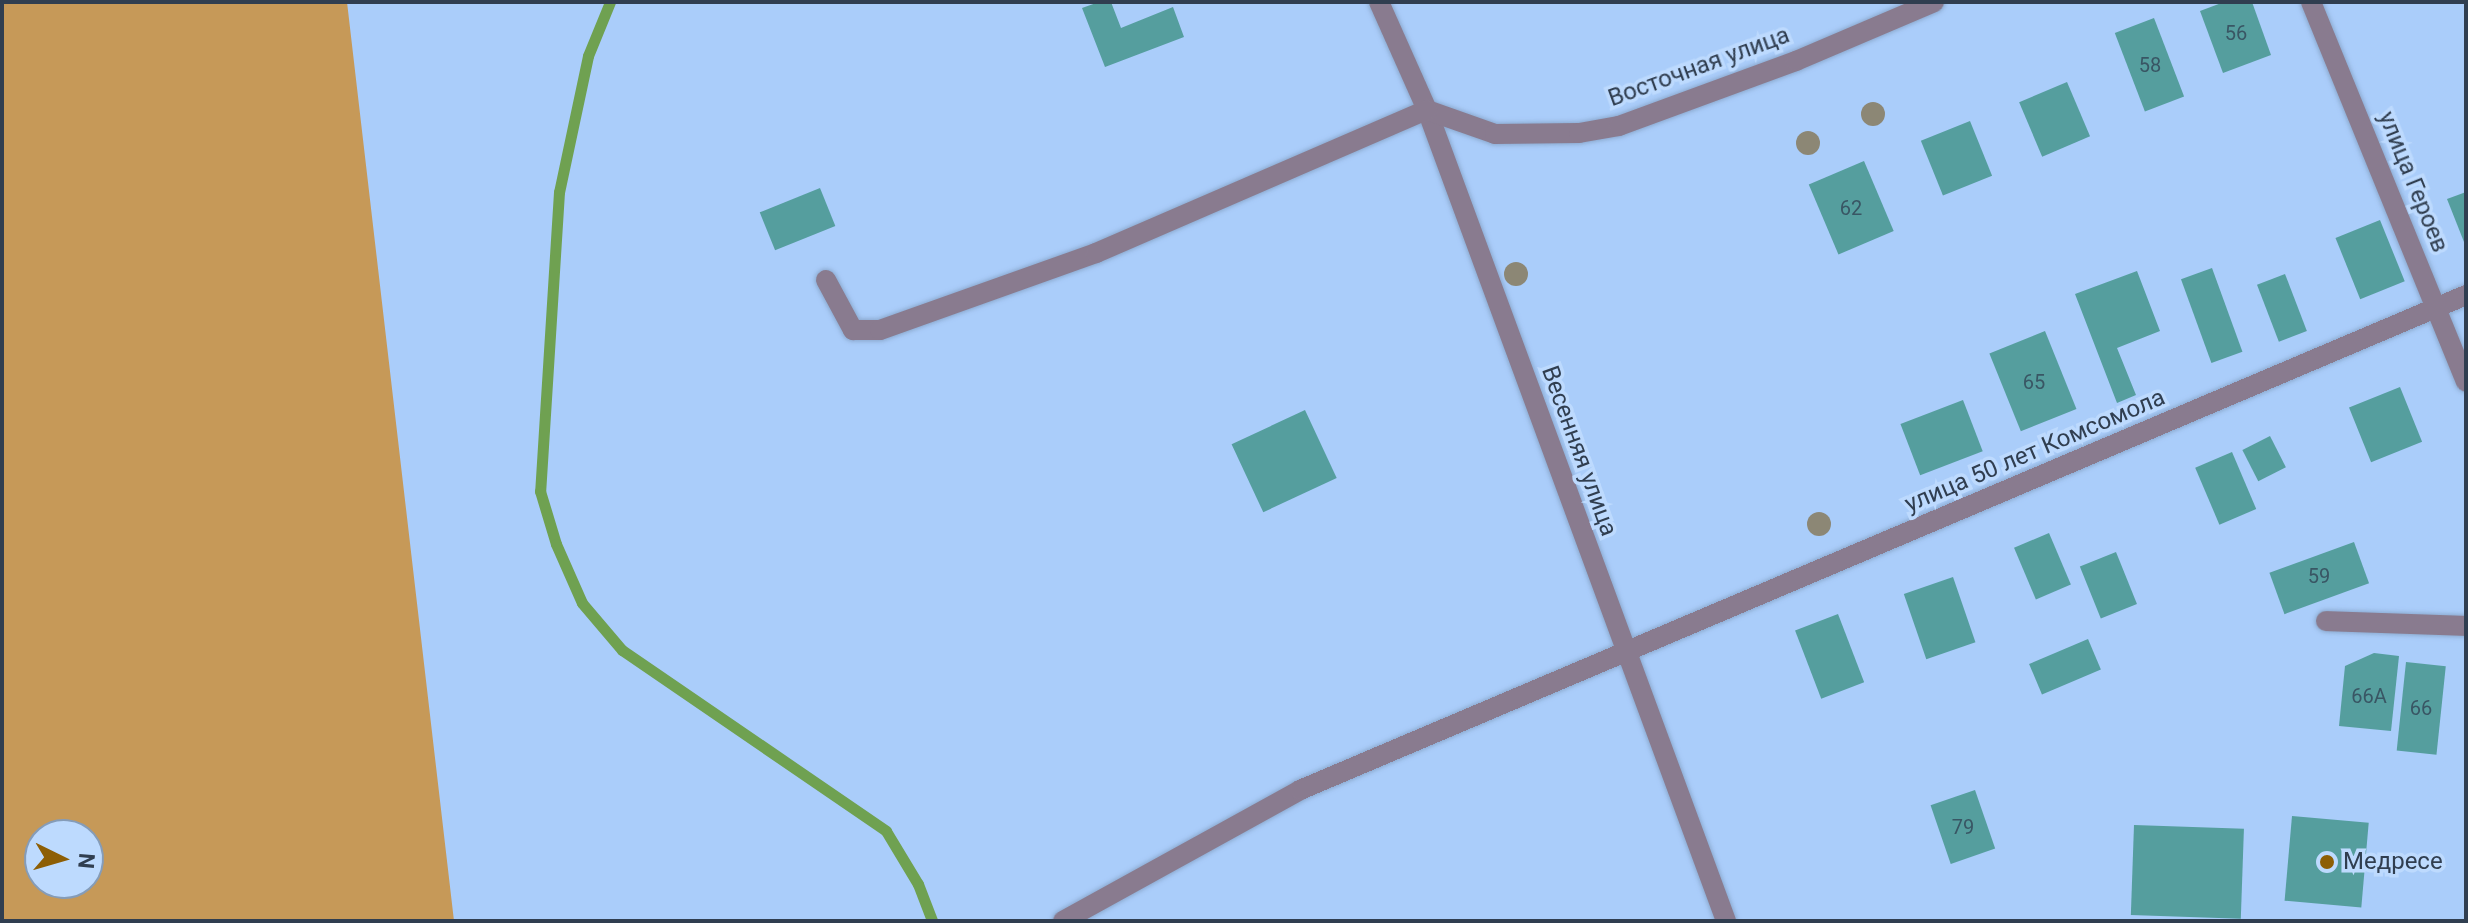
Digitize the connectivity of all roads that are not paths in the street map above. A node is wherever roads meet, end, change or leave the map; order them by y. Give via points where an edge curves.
1 (1379, 2) edge
2 (1934, 2) edge
3 (2311, 2) edge
4 (1427, 110) junction
5 (826, 280) dead end
6 (2466, 295) edge
7 (2436, 307) junction
8 (2466, 382) edge
9 (2326, 621) dead end
10 (2466, 626) edge
11 (1626, 655) junction
12 (1063, 921) edge
13 (1726, 921) edge

1 - 4 street, Весенняя улица
2 - 4 street, Восточная улица via 1796,61 1619,126 1579,133 1495,134
3 - 7 street, улица Героев
4 - 5 street via 1096,253 880,330 853,330
4 - 11 street, Весенняя улица
6 - 7 street, улица 50 лет Комсомола
7 - 8 street, улица Героев
7 - 11 street, улица 50 лет Комсомола
9 - 10 street
11 - 12 street, улица 50 лет Комсомола via 1300,790
11 - 13 street, Весенняя улица

